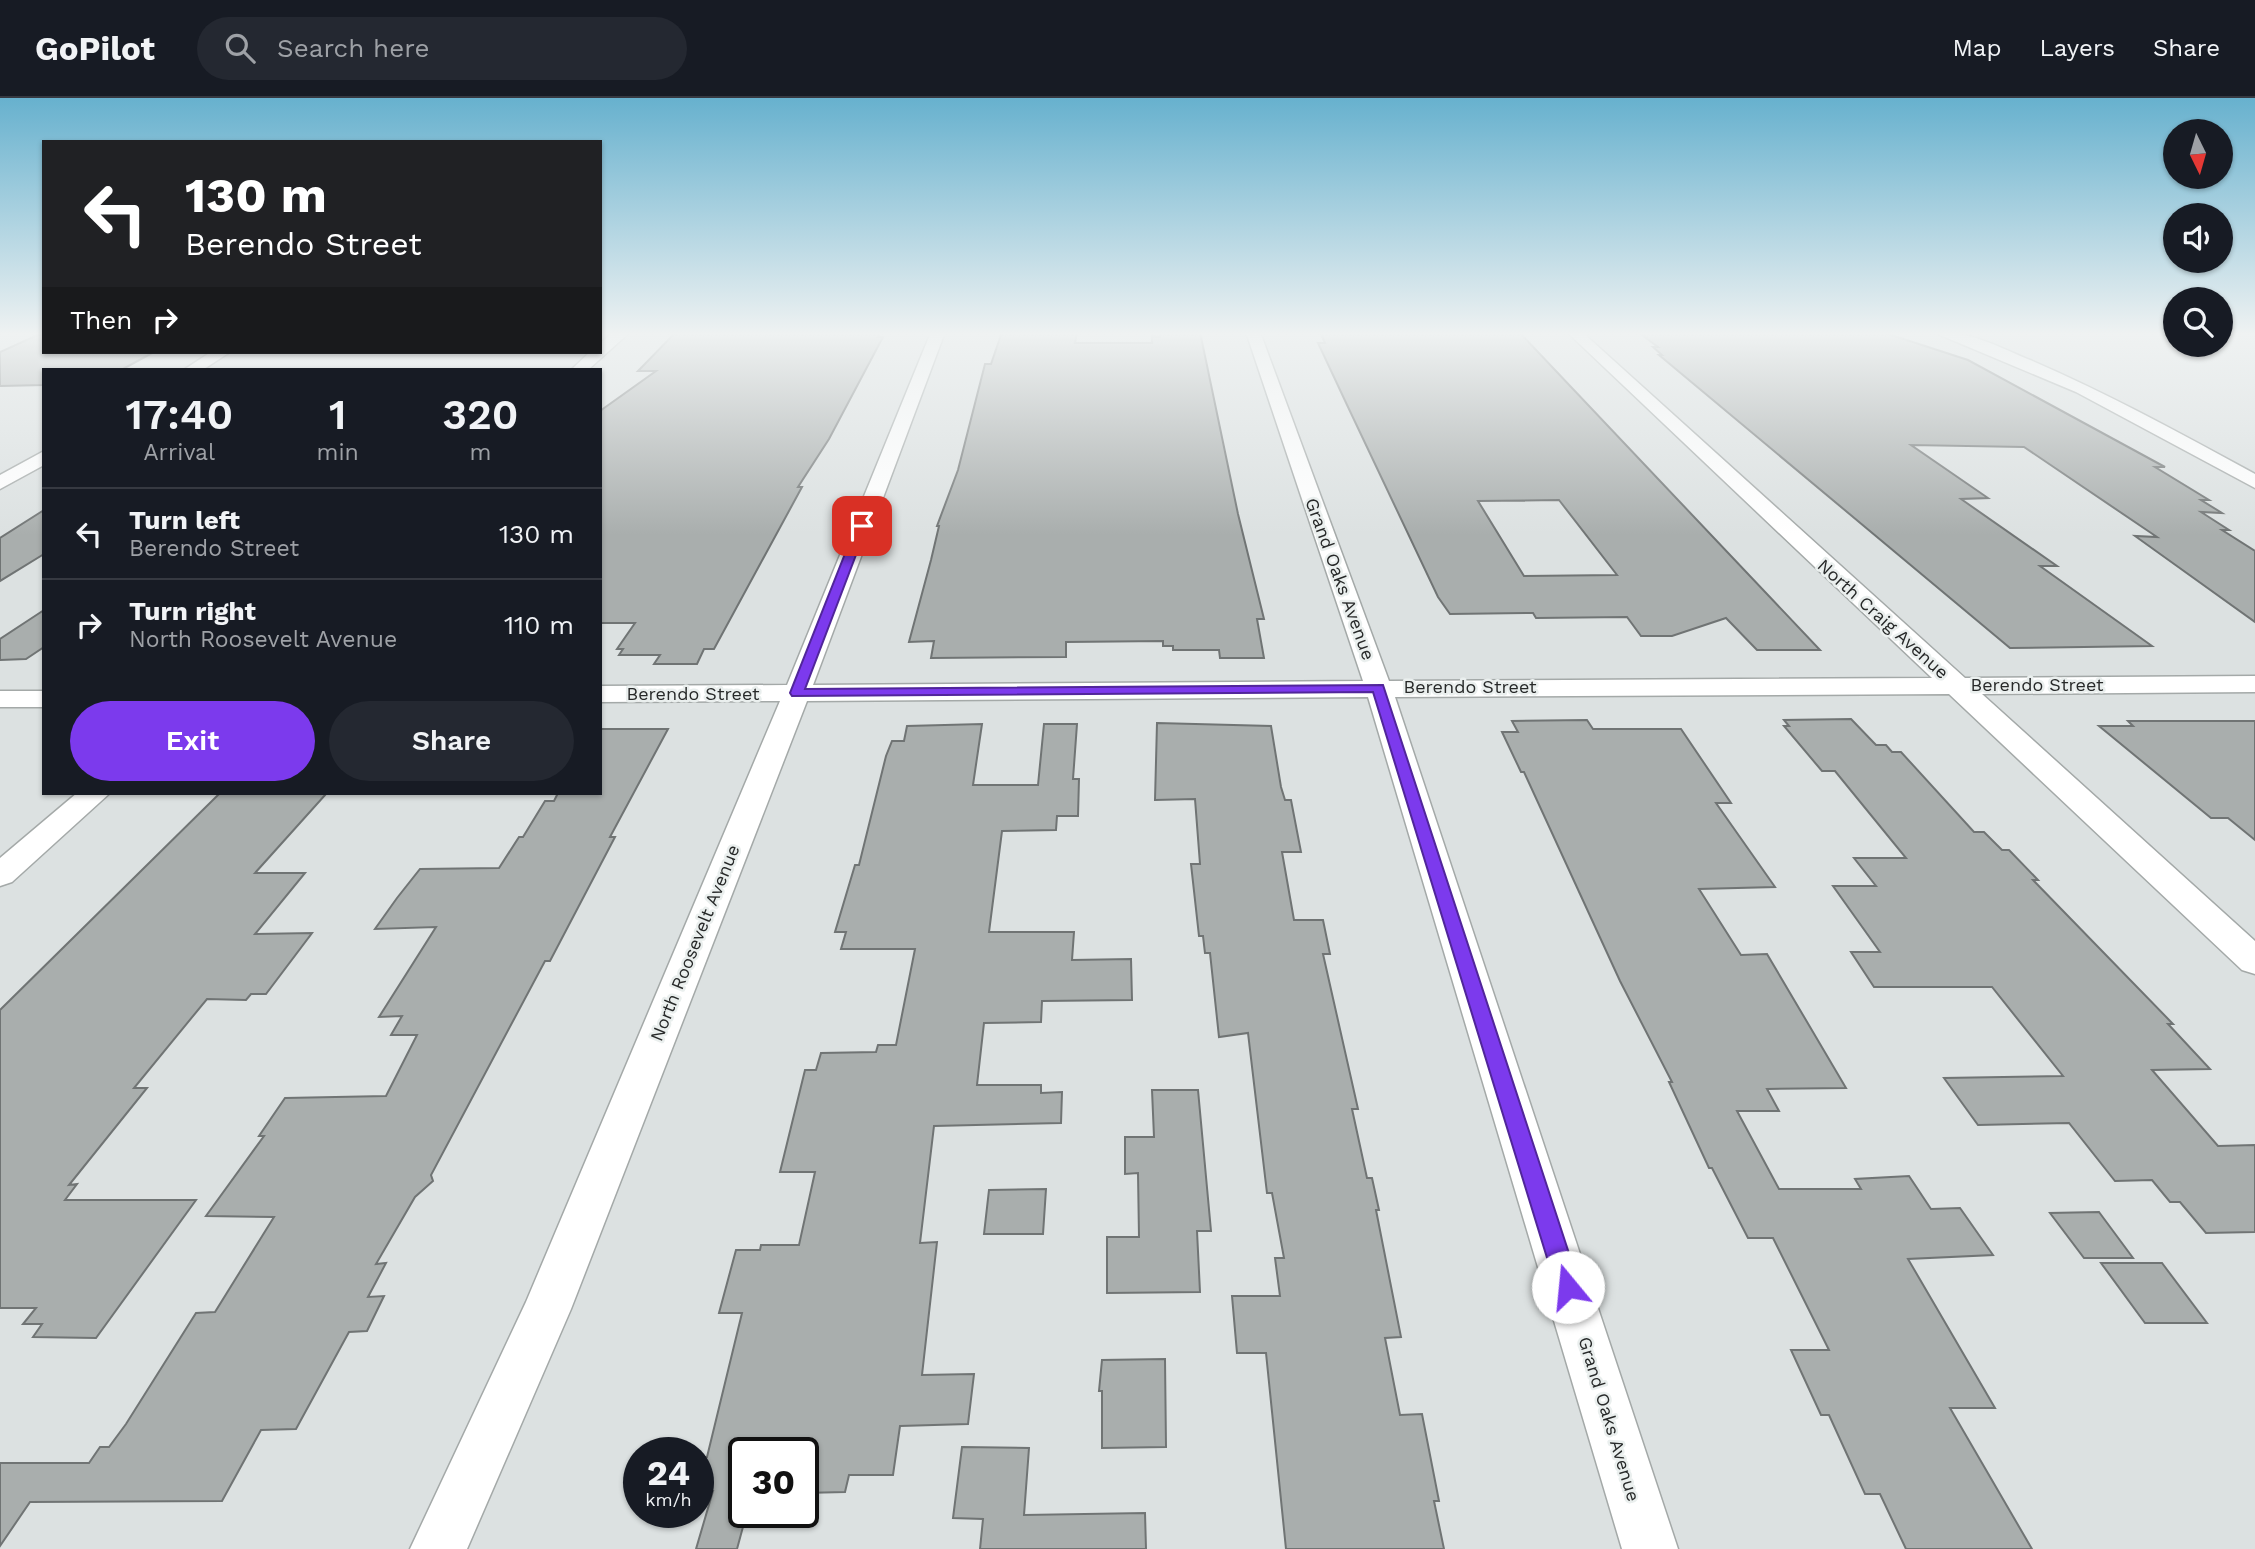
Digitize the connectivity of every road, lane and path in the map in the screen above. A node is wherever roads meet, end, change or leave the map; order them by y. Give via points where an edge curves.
1 (912, 400) edge
2 (1277, 400) edge
3 (1647, 400) edge
4 (2104, 400) edge
5 (42, 458) edge
6 (2255, 482) edge
7 (0, 483) edge
8 (2255, 684) edge
9 (1956, 685) junction
10 (1379, 688) junction
11 (797, 693) junction
12 (602, 694) edge
13 (0, 699) edge
14 (42, 699) edge
15 (93, 795) edge
16 (0, 875) edge
17 (2255, 961) edge
18 (438, 1549) edge
19 (1650, 1549) edge

1 - 11 street, North Roosevelt Avenue
2 - 10 street, Grand Oaks Avenue
3 - 9 street, North Craig Avenue
4 - 6 street
5 - 7 street
8 - 9 street, Berendo Street
9 - 10 street, Berendo Street
9 - 17 street, North Craig Avenue
10 - 11 street, Berendo Street
10 - 19 street, Grand Oaks Avenue
11 - 12 street, Berendo Street
11 - 18 street, North Roosevelt Avenue via 547,1309
13 - 14 street
15 - 16 street

